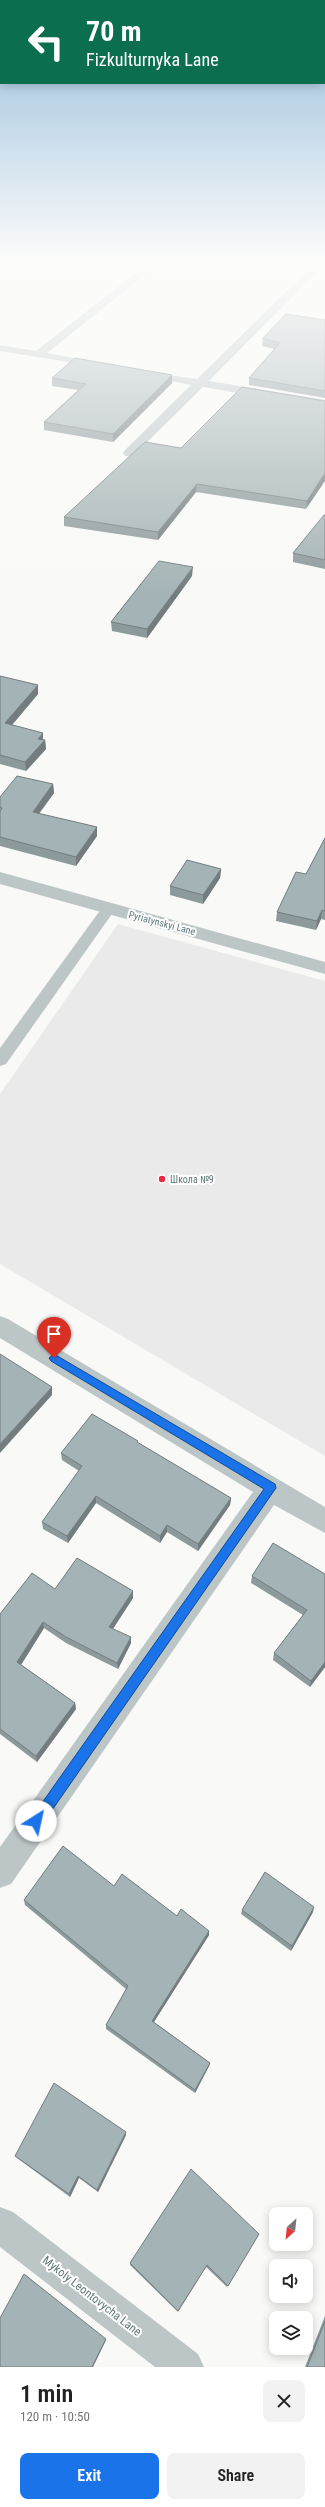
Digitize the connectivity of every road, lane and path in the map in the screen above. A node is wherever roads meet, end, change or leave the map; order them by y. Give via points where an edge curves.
1 (158, 375) edge
2 (205, 375) edge
3 (198, 382) junction
4 (325, 404) edge
5 (129, 453) dead end
6 (0, 878) edge
7 (109, 908) junction
8 (325, 968) edge
9 (0, 1060) edge
10 (0, 1326) edge
11 (271, 1488) junction
12 (325, 1520) edge
13 (0, 1873) edge
14 (0, 2225) edge
15 (185, 2367) edge

1 - 3 street
2 - 3 street
3 - 4 street
3 - 5 street
6 - 7 street, Pyriatynskyi Lane
7 - 8 street, Pyriatynskyi Lane
7 - 9 lane
10 - 11 street
11 - 12 street
11 - 13 street
14 - 15 street, Mykoly Leontovycha Lane

